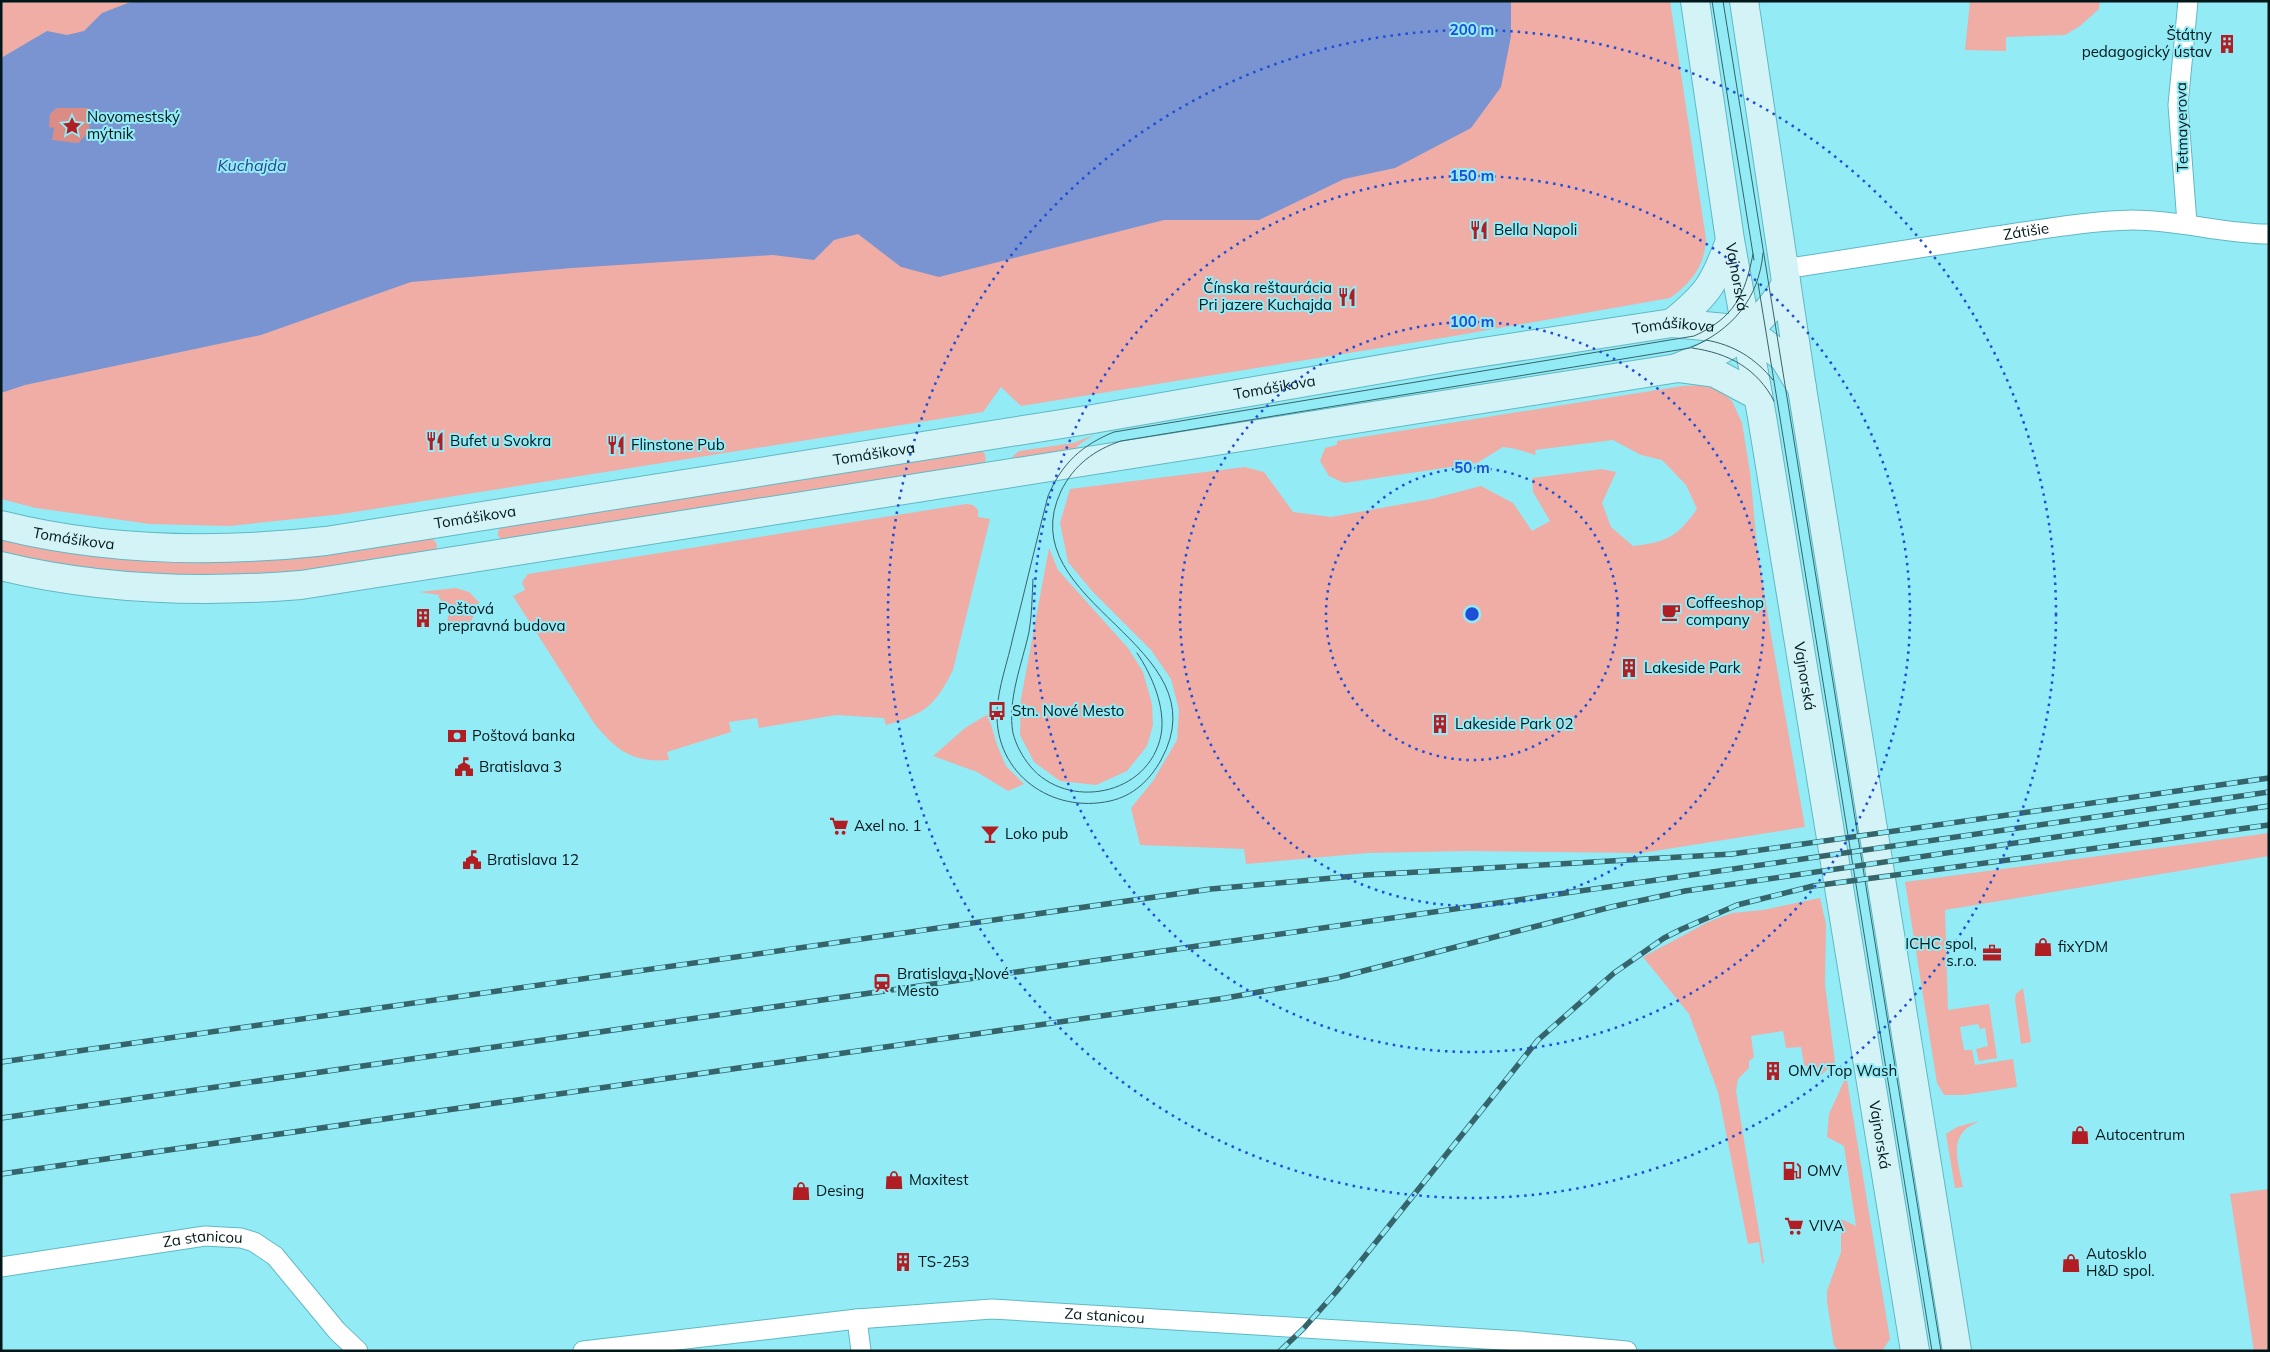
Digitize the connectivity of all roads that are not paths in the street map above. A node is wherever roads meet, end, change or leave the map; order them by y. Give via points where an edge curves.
1 (1695, 1) edge
2 (1744, 1) edge
3 (2188, 1) edge
4 (2187, 223) junction
5 (2269, 234) edge
6 (1730, 240) junction
7 (1785, 275) junction
8 (1672, 323) junction
9 (1747, 330) junction
10 (1678, 368) junction
11 (1802, 388) junction
12 (1758, 396) junction
13 (1, 525) edge
14 (1, 566) edge
15 (1, 1267) edge
16 (857, 1319) junction
17 (358, 1351) edge
18 (583, 1351) edge
19 (861, 1351) edge
20 (1627, 1351) edge
21 (1915, 1351) edge
22 (1957, 1351) edge

1 - 6 main road, Vajnorská
2 - 7 main road
3 - 4 street, Tetmayerova via 2178,105
4 - 5 street, Zátišie via 2212,230
4 - 7 street, Zátišie via 2134,220 2076,224
6 - 8 main road via 1719,270 1702,299
6 - 9 main road, Vajnorská
7 - 9 main road, Tomášikova via 1776,298
7 - 11 main road
8 - 9 main road, Tomášikova
8 - 13 main road, Tomášikova via 326,541 257,548 149,548 102,544
9 - 10 main road, Tomášikova via 1729,345
9 - 11 main road via 1784,358
9 - 12 main road, Vajnorská
10 - 12 main road, Tomášikova via 1715,373
10 - 14 main road, Tomášikova via 318,583 267,588 169,589 78,581
11 - 22 main road
12 - 21 main road, Vajnorská
15 - 17 street, Za stanicou via 205,1236 241,1238 254,1242 274,1256
16 - 18 street, Za stanicou
16 - 19 street
16 - 20 street, Za stanicou via 992,1309 1519,1341

